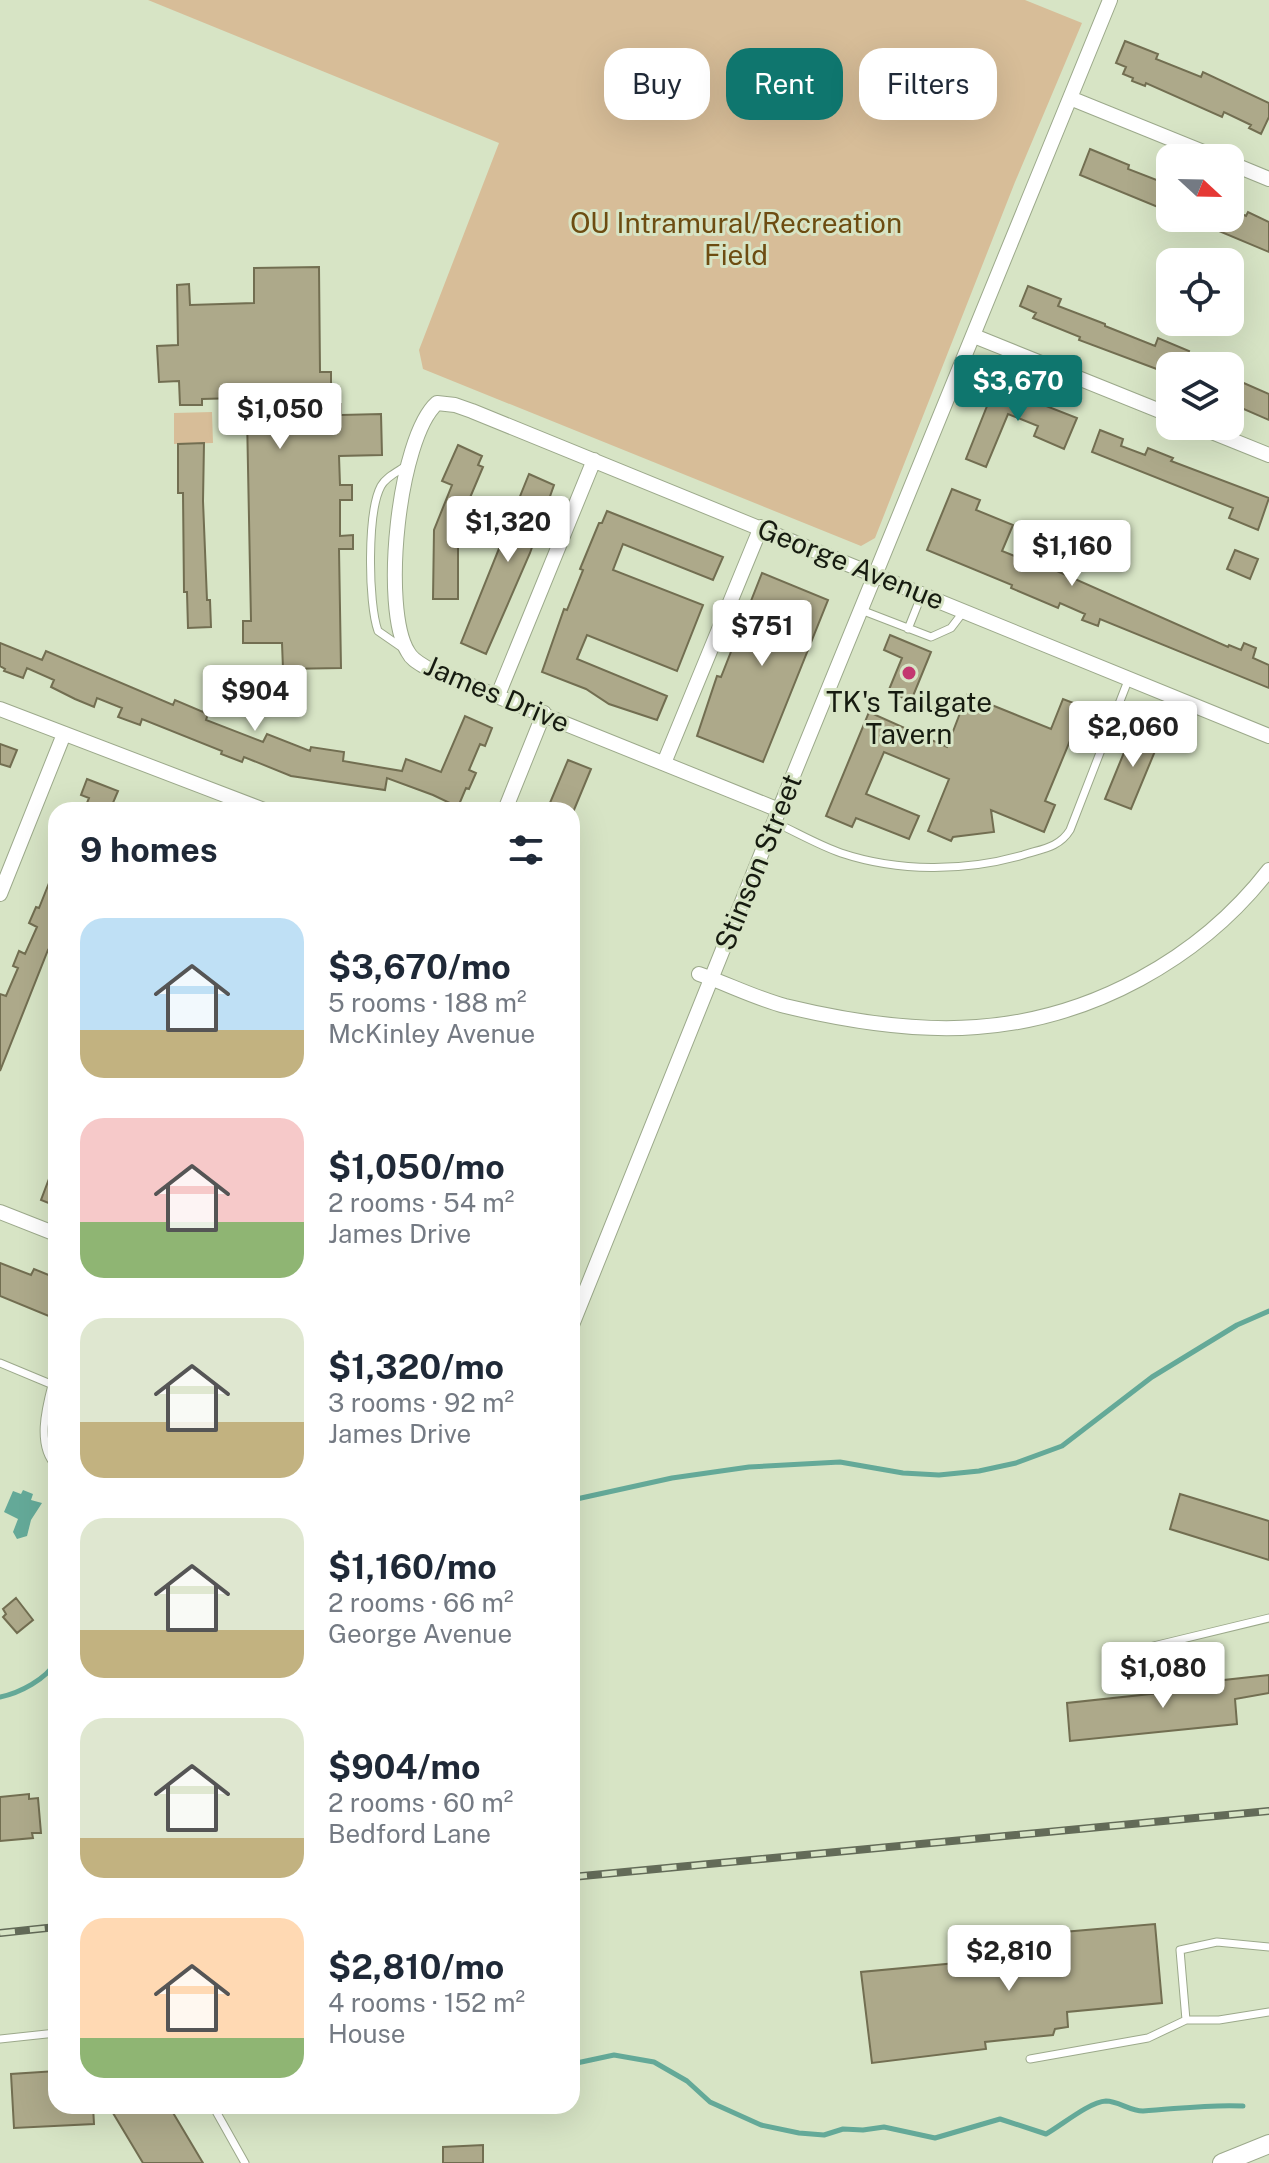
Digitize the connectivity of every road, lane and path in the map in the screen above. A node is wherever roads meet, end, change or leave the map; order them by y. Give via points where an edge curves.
1 (1110, 0) edge
2 (1070, 98) junction
3 (1183, 144) edge
4 (1244, 169) edge
5 (1269, 179) edge
6 (974, 336) junction
7 (430, 409) joint
8 (1156, 409) edge
9 (1232, 440) edge
10 (1269, 455) edge
11 (594, 460) junction
12 (406, 466) junction
13 (761, 527) junction
14 (876, 574) junction
15 (922, 592) junction
16 (861, 610) junction
17 (964, 610) junction
18 (908, 629) junction
19 (406, 650) junction
20 (1129, 678) junction
21 (498, 695) junction
22 (0, 709) edge
23 (544, 713) junction
24 (64, 734) junction
25 (1269, 736) edge
26 (664, 763) junction
27 (243, 802) edge
28 (508, 802) edge
29 (776, 816) junction
30 (1269, 870) edge
31 (0, 894) edge
32 (705, 976) junction
33 (0, 1212) edge
34 (48, 1231) edge
35 (580, 1304) edge
36 (0, 1363) edge
37 (48, 1383) edge
38 (48, 1403) edge
39 (48, 1451) edge
40 (1269, 1618) edge
41 (1141, 1649) dead end
42 (1269, 1947) edge
43 (1269, 2012) edge
44 (1186, 2020) junction
45 (48, 2034) edge
46 (0, 2039) edge
47 (1030, 2059) dead end
48 (217, 2114) edge
49 (1269, 2144) edge
50 (245, 2163) edge
51 (1222, 2163) edge

1 - 2 street, Stinson Street
2 - 3 street
2 - 6 street, Stinson Street
4 - 5 street
6 - 8 street
6 - 14 street, Stinson Street
7 - 11 street, George Avenue via 442,402 455,405
7 - 12 street, James Drive
9 - 10 street
11 - 13 street, George Avenue
11 - 21 street
12 - 19 street, James Drive via 396,582
12 - 19 lane via 379,489 371,562 378,631
13 - 14 street, George Avenue
13 - 26 street
14 - 15 street, George Avenue
14 - 16 street, Stinson Street
15 - 17 street, George Avenue
15 - 18 lane
16 - 18 lane
16 - 29 street, Stinson Street
17 - 18 lane via 951,628 931,637
17 - 20 street, George Avenue
19 - 21 street, James Drive via 427,668
20 - 25 street, George Avenue
20 - 29 lane via 1070,830 1057,845 964,867 888,865 840,853
21 - 23 street, James Drive
22 - 24 street
23 - 26 street, James Drive
23 - 28 street
24 - 27 street
24 - 31 street
26 - 29 street, James Drive
29 - 32 street, Stinson Street
30 - 32 street via 1237,907 1168,962 1104,996 1030,1019 976,1027 874,1024 782,1005
32 - 35 street, Stinson Street
33 - 34 street
36 - 37 lane
38 - 39 lane
40 - 41 lane
42 - 44 lane via 1217,1942 1180,1950
43 - 44 lane
44 - 47 lane via 1148,2038
45 - 46 lane
48 - 50 lane
49 - 51 street

